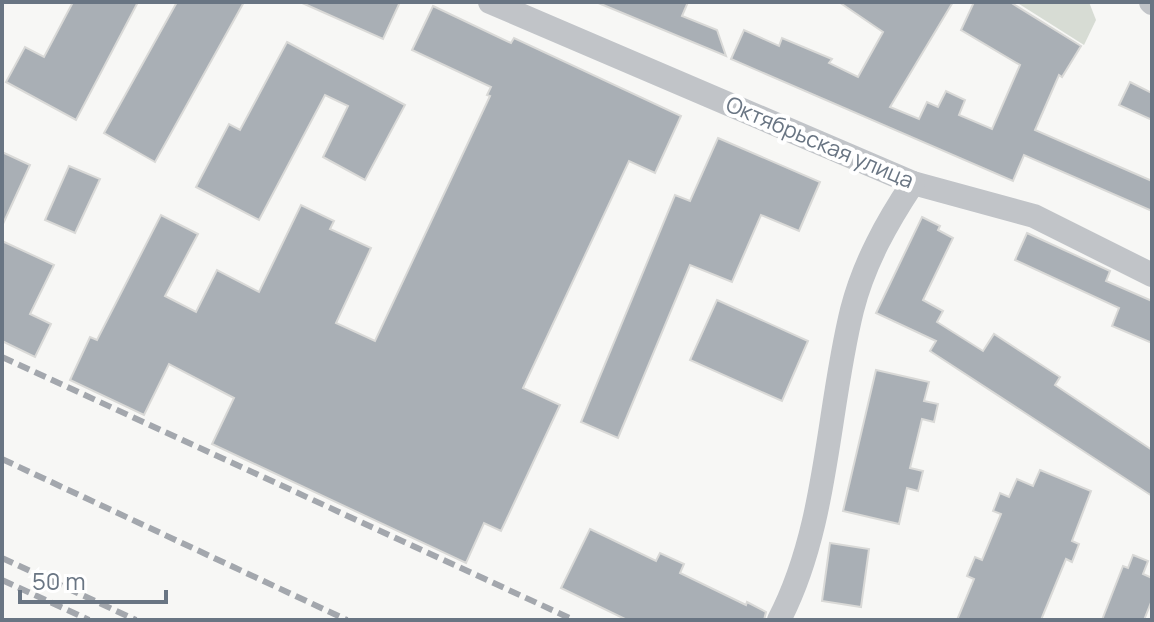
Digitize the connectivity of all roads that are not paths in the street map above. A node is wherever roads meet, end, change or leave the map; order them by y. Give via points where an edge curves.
1 (490, 2) edge
2 (913, 183) junction
3 (1152, 275) edge
4 (779, 620) edge

1 - 2 street, Октябрьская улица
2 - 3 street, Октябрьская улица via 1034,216
2 - 4 street via 881,231 853,308 814,512 795,589

